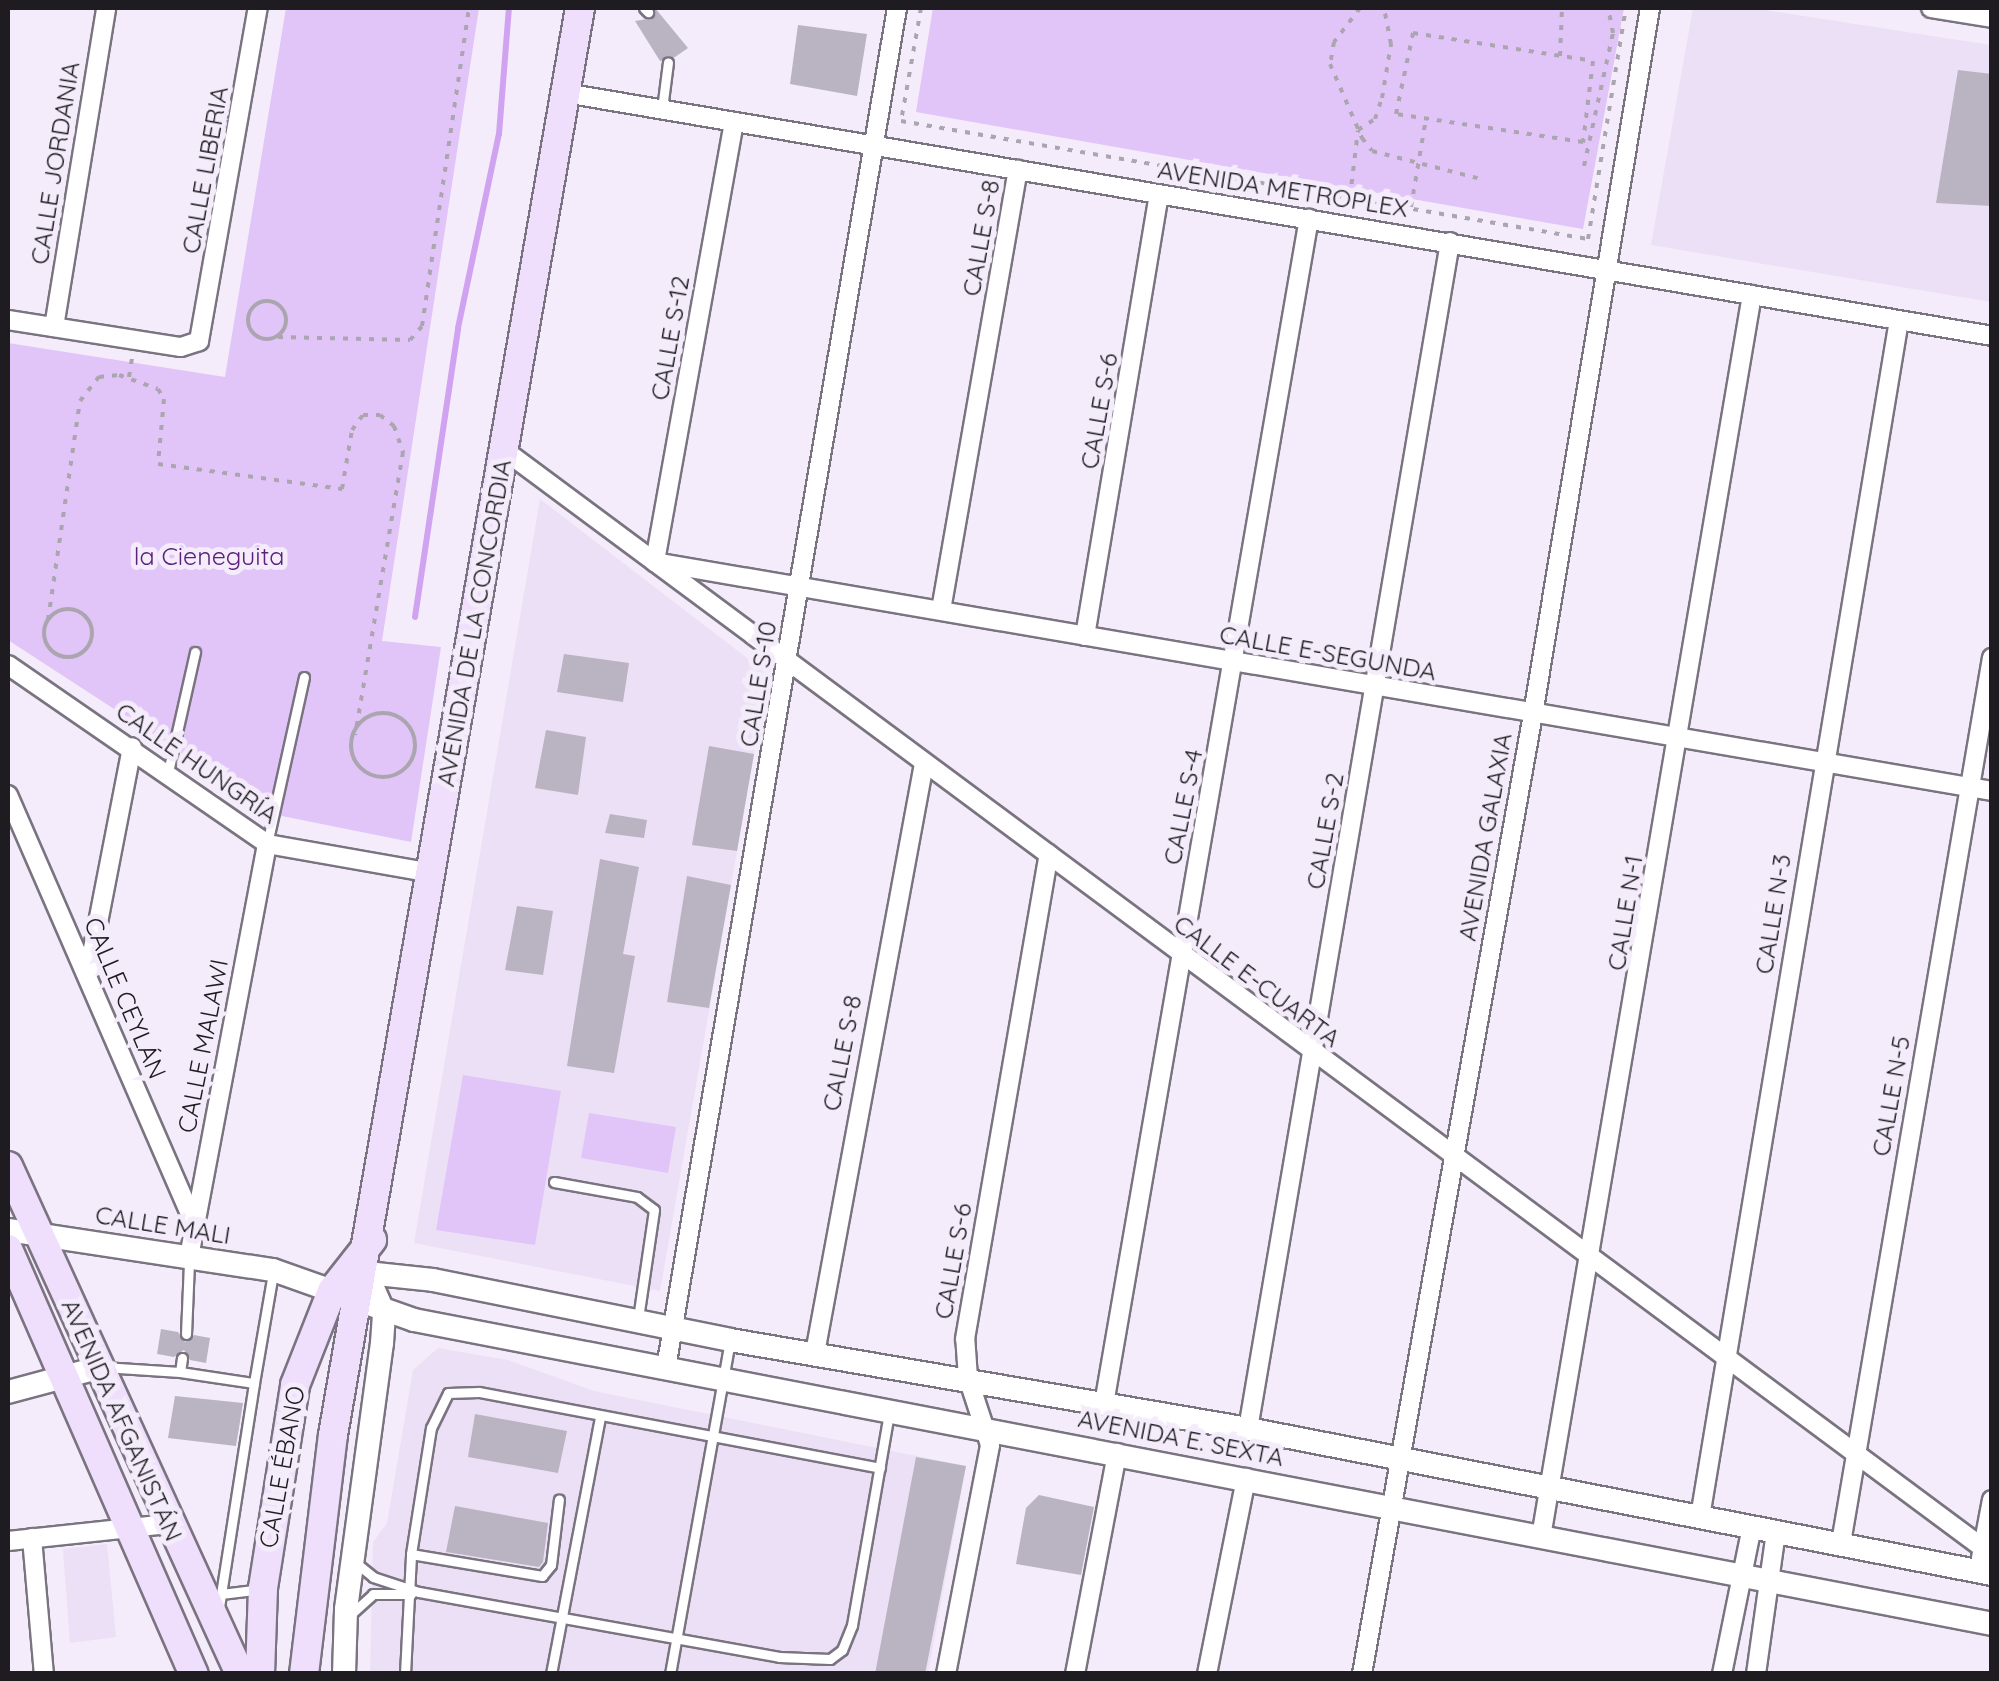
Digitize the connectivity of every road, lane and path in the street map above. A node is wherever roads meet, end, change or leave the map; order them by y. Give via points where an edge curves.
1 (106, 8) edge
2 (258, 8) edge
3 (470, 8) edge
4 (580, 8) edge
5 (897, 8) edge
6 (921, 8) edge
7 (1360, 8) edge
8 (1384, 8) edge
9 (1562, 8) edge
10 (1608, 8) edge
11 (1626, 8) edge
12 (1650, 8) edge
13 (1931, 8) edge
14 (1958, 10) edge
15 (1992, 18) edge
16 (1560, 56) junction
17 (668, 62) dead end
18 (565, 92) junction
19 (662, 110) junction
20 (1426, 118) junction
21 (734, 122) junction
22 (1358, 130) junction
23 (875, 146) junction
24 (1418, 164) junction
25 (1584, 166) dead end
26 (1018, 170) junction
27 (1481, 179) dead end
28 (1159, 194) junction
29 (1350, 197) junction
30 (1412, 207) junction
31 (1309, 219) junction
32 (1450, 242) junction
33 (1608, 267) junction
34 (1752, 295) junction
35 (8, 320) edge
36 (1899, 320) junction
37 (54, 327) junction
38 (278, 336) junction
39 (1992, 336) edge
40 (132, 357) dead end
41 (129, 377) junction
42 (504, 450) junction
43 (655, 562) junction
44 (799, 588) junction
45 (941, 610) junction
46 (48, 620) junction
47 (1085, 636) junction
48 (196, 652) dead end
49 (1992, 658) edge
50 (1236, 662) junction
51 (787, 664) junction
52 (8, 665) edge
53 (304, 676) dead end
54 (1376, 687) junction
55 (1533, 714) junction
56 (355, 733) junction
57 (1679, 740) junction
58 (132, 747) junction
59 (924, 764) junction
60 (1823, 764) junction
61 (168, 772) junction
62 (1971, 787) junction
63 (1992, 790) edge
64 (8, 795) edge
65 (267, 844) junction
66 (1049, 854) junction
67 (432, 874) junction
68 (1180, 954) junction
69 (88, 974) junction
70 (1312, 1055) junction
71 (1455, 1158) junction
72 (8, 1166) edge
73 (554, 1182) dead end
74 (194, 1222) junction
75 (8, 1230) edge
76 (38, 1234) junction
77 (8, 1249) edge
78 (189, 1257) junction
79 (1590, 1259) junction
80 (273, 1270) junction
81 (338, 1278) junction
82 (372, 1309) junction
83 (637, 1320) junction
84 (674, 1328) junction
85 (186, 1334) dead end
86 (730, 1340) junction
87 (816, 1353) junction
88 (182, 1358) dead end
89 (1724, 1360) junction
90 (97, 1368) junction
91 (666, 1368) junction
92 (180, 1372) junction
93 (968, 1378) junction
94 (723, 1379) junction
95 (63, 1380) junction
96 (254, 1383) junction
97 (8, 1392) edge
98 (1104, 1404) junction
99 (890, 1411) junction
100 (600, 1416) junction
101 (1248, 1429) junction
102 (989, 1430) junction
103 (712, 1439) junction
104 (1117, 1453) junction
105 (1854, 1457) junction
106 (1404, 1458) junction
107 (880, 1468) junction
108 (1246, 1478) junction
109 (1551, 1488) junction
110 (560, 1499) dead end
111 (1992, 1500) edge
112 (1395, 1507) junction
113 (1700, 1517) junction
114 (168, 1524) junction
115 (1752, 1527) junction
116 (129, 1528) junction
117 (1776, 1532) junction
118 (1542, 1537) junction
119 (32, 1538) junction
120 (8, 1542) edge
121 (1841, 1543) junction
122 (1983, 1548) junction
123 (411, 1554) junction
124 (353, 1560) junction
125 (1985, 1573) edge
126 (1742, 1574) junction
127 (1770, 1580) junction
128 (263, 1588) junction
129 (406, 1591) junction
130 (221, 1594) junction
131 (562, 1619) junction
132 (346, 1620) junction
133 (1992, 1624) edge
134 (217, 1627) junction
135 (676, 1639) junction
136 (44, 1674) edge
137 (194, 1674) edge
138 (240, 1674) edge
139 (260, 1674) edge
140 (304, 1674) edge
141 (344, 1674) edge
142 (405, 1674) edge
143 (551, 1674) edge
144 (670, 1674) edge
145 (946, 1674) edge
146 (1075, 1674) edge
147 (1206, 1674) edge
148 (1362, 1674) edge
149 (1722, 1674) edge
150 (1756, 1674) edge

1 - 37 street, CALLE JORDANIA
2 - 37 street, CALLE LIBERIA via 199,340 181,347
3 - 38 path via 422,326 410,340
4 - 18 main road, AVENIDA DE LA CONCORDIA
5 - 23 street, CALLE S-10
6 - 29 path via 901,122
7 - 22 path via 1334,42 1330,64
8 - 22 path via 1391,44 1382,98 1375,119
9 - 16 path
10 - 25 path via 1613,33
11 - 30 path via 1588,239
12 - 33 street, AVENIDA GALAXIA
13 - 14 street
14 - 15 street
16 - 20 path via 1412,33 1396,114
16 - 20 path via 1593,62 1583,142
17 - 19 lane
18 - 19 street, AVENIDA METROPLEX
18 - 42 main road, AVENIDA DE LA CONCORDIA
19 - 21 street, AVENIDA METROPLEX
20 - 24 path
21 - 23 street, AVENIDA METROPLEX
21 - 43 street, CALLE S-12
22 - 24 path via 1372,151
22 - 29 path
23 - 26 street, AVENIDA METROPLEX
23 - 44 street, CALLE S-10
24 - 27 path
24 - 30 path
26 - 28 street, AVENIDA METROPLEX
26 - 45 street, CALLE S-8
28 - 31 street, AVENIDA METROPLEX
28 - 47 street, CALLE S-6
29 - 30 path
31 - 32 street, AVENIDA METROPLEX
31 - 50 street, CALLE S-4
32 - 33 street, AVENIDA METROPLEX
32 - 54 street, CALLE S-2
33 - 34 street, AVENIDA METROPLEX
33 - 55 street, AVENIDA GALAXIA
34 - 36 street, AVENIDA METROPLEX
34 - 57 street, CALLE N-1
35 - 37 street
36 - 39 street, AVENIDA METROPLEX
36 - 60 street, CALLE N-3
38 - 38 path via 286,326 282,308 266,301 254,306 248,322 253,334
40 - 41 path
41 - 46 path via 100,377 80,401
41 - 56 path via 158,389 164,399 158,464 342,490 352,430 363,415 380,415 394,426 403,452
42 - 43 street, CALLE E-CUARTA
42 - 67 main road, AVENIDA DE LA CONCORDIA
43 - 44 street, CALLE E-SEGUNDA
43 - 51 street, CALLE E-CUARTA
44 - 45 street, CALLE E-SEGUNDA
44 - 51 street, CALLE S-10
45 - 47 street, CALLE E-SEGUNDA
46 - 46 path via 44,636 58,654 80,654 90,642 91,626 75,610 59,610
47 - 50 street, CALLE E-SEGUNDA
48 - 61 lane
49 - 62 street, CALLE N-5
50 - 54 street, CALLE E-SEGUNDA
50 - 68 street, CALLE S-4
51 - 59 street, CALLE E-CUARTA
51 - 84 street, CALLE S-10
52 - 58 street, CALLE HUNGRÍA
53 - 65 lane
54 - 55 street, CALLE E-SEGUNDA
54 - 70 street, CALLE S-2
55 - 57 street, CALLE E-SEGUNDA
55 - 71 street, AVENIDA GALAXIA
56 - 56 path via 354,759 368,774 398,774 412,760 412,731 398,717 370,716
57 - 60 street, CALLE E-SEGUNDA
57 - 79 street, CALLE N-1
58 - 61 street, CALLE HUNGRÍA
58 - 69 street
59 - 66 street, CALLE E-CUARTA
59 - 87 street, CALLE S-8
60 - 62 street, CALLE E-SEGUNDA
60 - 89 street, CALLE N-3
61 - 65 street, CALLE HUNGRÍA
62 - 63 street, CALLE E-SEGUNDA
62 - 105 street, CALLE N-5
64 - 69 street, CALLE CEYLÁN
65 - 67 street, CALLE HUNGRÍA
65 - 74 street, CALLE MALAWI
66 - 68 street, CALLE E-CUARTA
66 - 93 street, CALLE S-6 via 965,1339
67 - 81 main road, AVENIDA DE LA CONCORDIA via 372,1240
68 - 70 street, CALLE E-CUARTA
68 - 98 street, CALLE S-4
69 - 74 street, CALLE CEYLÁN
70 - 71 street, CALLE E-CUARTA
70 - 101 street, CALLE S-2
71 - 79 street, CALLE E-CUARTA
71 - 106 street, AVENIDA GALAXIA
72 - 76 main road, AVENIDA AFGANISTÁN
73 - 83 lane via 636,1198 654,1210
74 - 78 street, CALLE MALAWI
75 - 76 street, CALLE MALI
76 - 78 street, CALLE MALI
76 - 90 main road, AVENIDA AFGANISTÁN
77 - 95 main road, AVENIDA AFGANISTÁN
78 - 80 street, CALLE MALI
78 - 85 lane
79 - 89 street, CALLE E-CUARTA
79 - 109 street, CALLE N-1
80 - 81 street, CALLE MALI
80 - 96 lane
81 - 82 main road, CALLE ÉBANO
81 - 83 street, AVENIDA E. SEXTA
81 - 128 main road, CALLE ÉBANO via 286,1419
82 - 91 street, AVENIDA E. SEXTA
82 - 124 street
82 - 140 main road, CALLE ÉBANO via 333,1436
83 - 84 street, AVENIDA E. SEXTA
84 - 86 street, AVENIDA E. SEXTA
84 - 91 street, CALLE S-10
86 - 87 street, AVENIDA E. SEXTA
86 - 94 lane
87 - 93 street, AVENIDA E. SEXTA
88 - 92 lane
89 - 105 street, CALLE E-CUARTA
89 - 113 street, CALLE N-3
90 - 92 lane
90 - 95 street
90 - 114 main road, AVENIDA AFGANISTÁN
91 - 94 street, AVENIDA E. SEXTA
92 - 96 lane
93 - 98 street, AVENIDA E. SEXTA
93 - 102 street, CALLE S-6
94 - 99 street, AVENIDA E. SEXTA
94 - 103 lane
95 - 97 street
95 - 116 main road, AVENIDA AFGANISTÁN
96 - 130 lane
98 - 101 street, AVENIDA E. SEXTA
99 - 102 street, AVENIDA E. SEXTA
99 - 107 lane
100 - 103 lane
100 - 123 lane via 479,1392 448,1393 431,1428
100 - 131 lane
101 - 106 street, AVENIDA E. SEXTA
102 - 104 street, AVENIDA E. SEXTA
102 - 145 street, CALLE S-6 via 989,1464
103 - 107 lane
103 - 135 lane
104 - 108 street, AVENIDA E. SEXTA
104 - 146 street
105 - 121 street, CALLE N-5
105 - 122 street, CALLE E-CUARTA
106 - 109 street, AVENIDA E. SEXTA
106 - 112 street, AVENIDA GALAXIA
107 - 135 lane via 842,1650 816,1662
108 - 112 street, AVENIDA E. SEXTA
108 - 147 street
109 - 113 street, AVENIDA E. SEXTA
109 - 118 street, CALLE N-1
110 - 123 lane via 551,1565 542,1576
111 - 122 street
112 - 118 street, AVENIDA E. SEXTA
112 - 148 street, AVENIDA GALAXIA
113 - 115 street, AVENIDA E. SEXTA
114 - 116 street
114 - 134 main road, AVENIDA AFGANISTÁN
115 - 117 street, AVENIDA E. SEXTA
115 - 126 street
116 - 119 street
116 - 137 main road, AVENIDA AFGANISTÁN
117 - 121 street, AVENIDA E. SEXTA
117 - 127 street
118 - 126 street, AVENIDA E. SEXTA
119 - 120 street
119 - 136 street
121 - 125 street, AVENIDA E. SEXTA
122 - 125 street
123 - 129 lane
124 - 129 lane
124 - 132 street
126 - 127 street, AVENIDA E. SEXTA
126 - 149 street
127 - 133 street, AVENIDA E. SEXTA
127 - 150 street
128 - 130 lane
128 - 139 main road, CALLE ÉBANO
129 - 131 lane
129 - 132 lane via 373,1594
129 - 142 lane
130 - 134 lane
131 - 135 lane
131 - 143 lane
132 - 141 street
134 - 138 main road, AVENIDA AFGANISTÁN
135 - 144 lane

